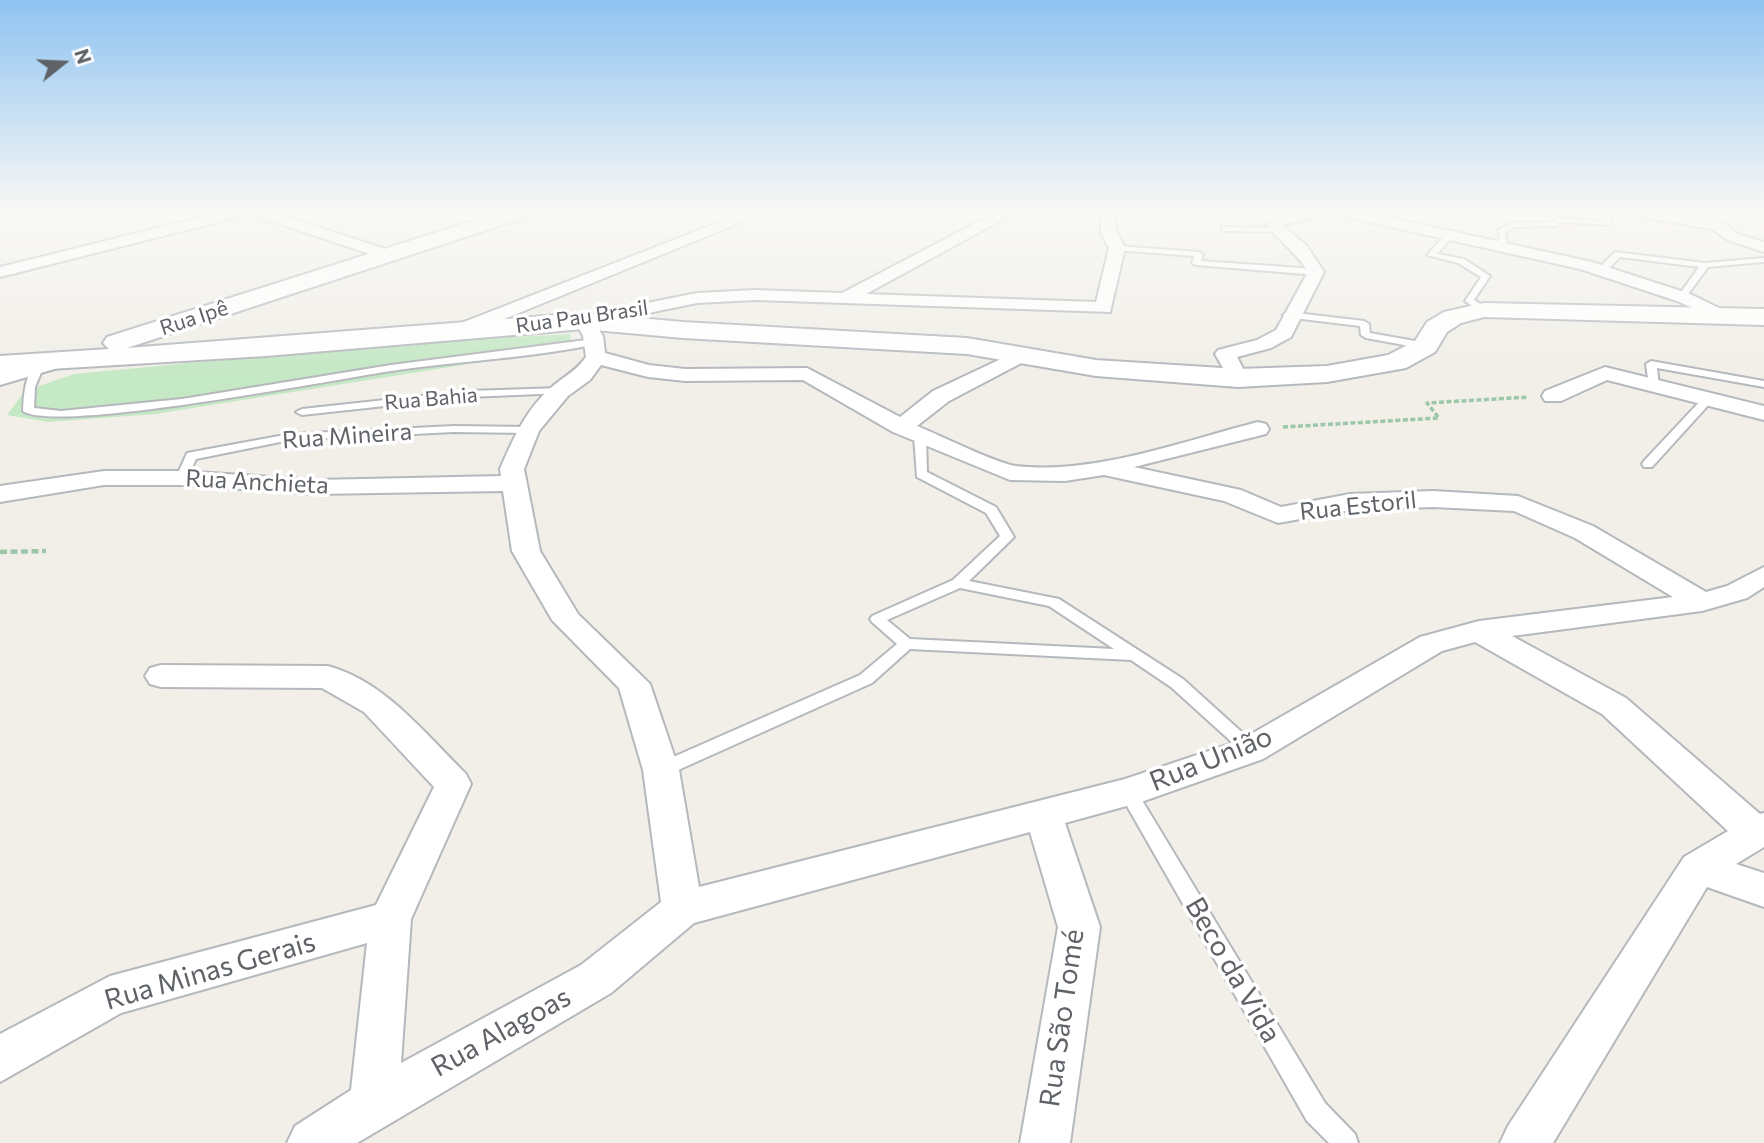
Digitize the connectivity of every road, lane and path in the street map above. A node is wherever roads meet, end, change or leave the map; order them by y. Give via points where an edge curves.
1 (35, 263) edge
2 (362, 263) edge
3 (629, 263) edge
4 (912, 263) edge
5 (1114, 263) edge
6 (1201, 263) edge
7 (1312, 263) edge
8 (1465, 263) edge
9 (1578, 263) edge
10 (1609, 263) edge
11 (1691, 263) edge
12 (1724, 263) edge
13 (1704, 265) junction
14 (1603, 269) junction
15 (0, 272) edge
16 (1316, 272) junction
17 (1683, 295) junction
18 (846, 298) junction
19 (1484, 310) junction
20 (1288, 315) junction
21 (1731, 318) junction
22 (1763, 318) edge
23 (458, 331) junction
24 (591, 340) junction
25 (1426, 346) junction
26 (1023, 355) junction
27 (0, 364) edge
28 (49, 364) junction
29 (1238, 378) junction
30 (0, 379) edge
31 (1764, 384) edge
32 (1654, 386) junction
33 (560, 391) junction
34 (1553, 396) joint
35 (1708, 399) junction
36 (302, 412) dead end
37 (1764, 413) edge
38 (1258, 429) joint
39 (528, 430) junction
40 (910, 431) junction
41 (1648, 464) dead end
42 (1104, 468) junction
43 (182, 478) junction
44 (514, 483) junction
45 (0, 494) edge
46 (46, 551) dead end
47 (0, 552) edge
48 (1764, 575) edge
49 (958, 583) junction
50 (1702, 602) junction
51 (1479, 631) junction
52 (906, 644) junction
53 (1135, 655) junction
54 (161, 676) dead end
55 (1251, 750) junction
56 (661, 770) junction
57 (1128, 792) junction
58 (1043, 814) junction
59 (1760, 831) edge
60 (1698, 868) junction
61 (1764, 890) edge
62 (682, 909) junction
63 (390, 919) junction
64 (0, 1059) edge
65 (374, 1104) junction
66 (312, 1143) edge
67 (1045, 1143) edge
68 (1346, 1143) edge
69 (1525, 1143) edge

1 - 15 street
2 - 28 street, Rua Ipê
3 - 23 street
4 - 18 street
5 - 18 street, Rua Pau Brasil via 1104,308
6 - 16 lane
7 - 16 street
8 - 19 lane via 1486,276 1469,301
9 - 14 street
10 - 14 lane
11 - 13 lane
12 - 13 lane
13 - 17 lane
14 - 17 street
16 - 20 street via 1309,292
17 - 21 street
18 - 24 street, Rua Pau Brasil via 697,298
19 - 21 street
19 - 25 street via 1444,322
20 - 25 lane via 1364,324 1366,335
20 - 29 street via 1284,333 1264,344 1225,354
21 - 22 street
23 - 24 street, Rua Pau Brasil
23 - 28 street, Rua Pau Brasil
24 - 26 street via 684,330 967,346
24 - 28 lane via 182,402 61,414 28,411 30,387
24 - 33 street via 583,376
24 - 40 street, Rua Estoril via 648,371 807,374
25 - 29 street via 1396,362 1326,374
26 - 29 street via 1096,368
26 - 40 street via 941,396
27 - 28 street, Rua Pau Brasil
28 - 30 street
31 - 32 lane via 1651,364
32 - 34 street via 1605,373
32 - 35 street
33 - 36 lane, Rua Bahia via 468,394
33 - 39 street
34 - 38 path via 1427,403 1439,418
35 - 37 street
35 - 41 lane
38 - 42 street
39 - 43 lane, Rua Mineira via 290,438 191,456
39 - 44 street via 512,469
40 - 42 street, Rua Estoril via 1010,473 1065,474
40 - 49 lane via 921,474 991,510 1007,537
42 - 50 street, Rua Estoril via 1231,495 1278,516 1364,501 1518,504 1584,532
43 - 44 street, Rua Anchieta via 316,487
43 - 45 street, Rua Anchieta via 104,478
44 - 56 street via 527,551 567,621 634,684
46 - 47 path
48 - 50 street, Rua União via 1737,592
49 - 52 lane via 877,619
49 - 53 lane via 1054,602
50 - 51 street, Rua União
51 - 55 street, Rua União via 1431,644
51 - 59 street via 1614,706
52 - 53 lane
52 - 56 lane via 866,679
53 - 55 lane via 1177,683
54 - 63 street via 328,677 376,704 453,784
55 - 57 street, Rua União
56 - 62 street
57 - 58 street, Rua União
57 - 68 lane, Beco da Vida via 1316,1112
58 - 62 street, Rua União
58 - 67 street, Rua São Tomé via 1079,927
59 - 60 street
60 - 61 street
60 - 69 street
62 - 65 street, Rua Alagoas via 596,979
63 - 64 street, Rua Minas Gerais via 110,996
63 - 65 street
65 - 66 street, Rua Alagoas

